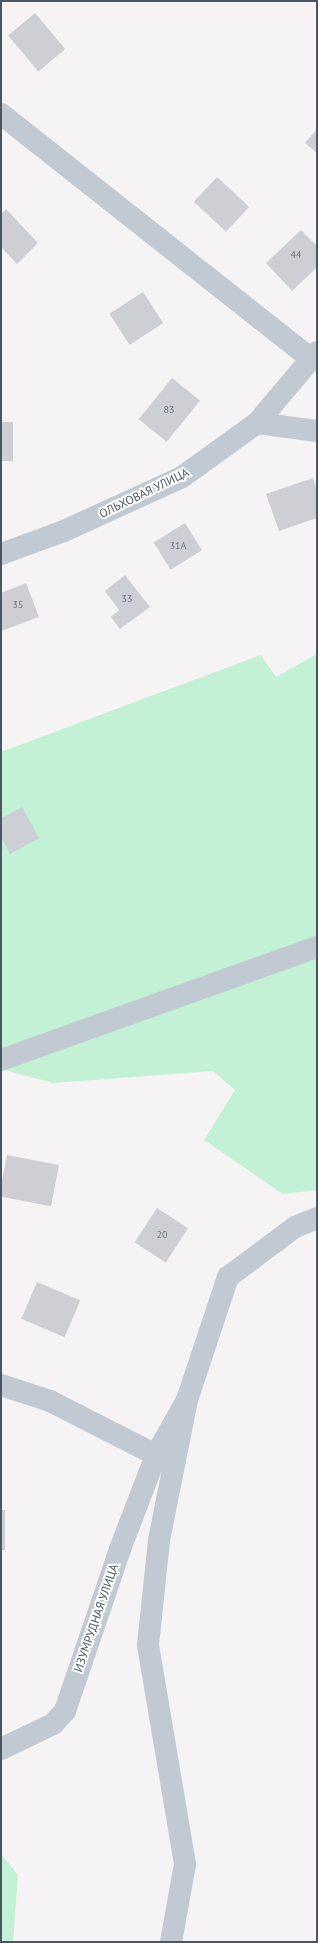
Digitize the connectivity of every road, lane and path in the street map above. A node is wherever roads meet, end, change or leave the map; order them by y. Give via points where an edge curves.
1 (1, 114) edge
2 (314, 355) edge
3 (257, 423) junction
4 (317, 431) edge
5 (1, 554) edge
6 (317, 948) edge
7 (1, 1060) edge
8 (317, 1218) edge
9 (1, 1385) edge
10 (187, 1400) junction
11 (156, 1455) junction
12 (1, 1749) edge
13 (171, 1942) edge

1 - 2 street
2 - 3 street, ОЛЬХОВАЯ УЛИЦА
3 - 4 street
3 - 5 street, ОЛЬХОВАЯ УЛИЦА via 182,478 64,531
6 - 7 street
8 - 10 street via 295,1227 228,1277
9 - 11 street via 50,1401
10 - 11 street, ИЗУМРУДНАЯ УЛИЦА
10 - 13 street via 159,1540 148,1645 184,1864
11 - 12 street, ИЗУМРУДНАЯ УЛИЦА via 120,1548 65,1711 53,1724

